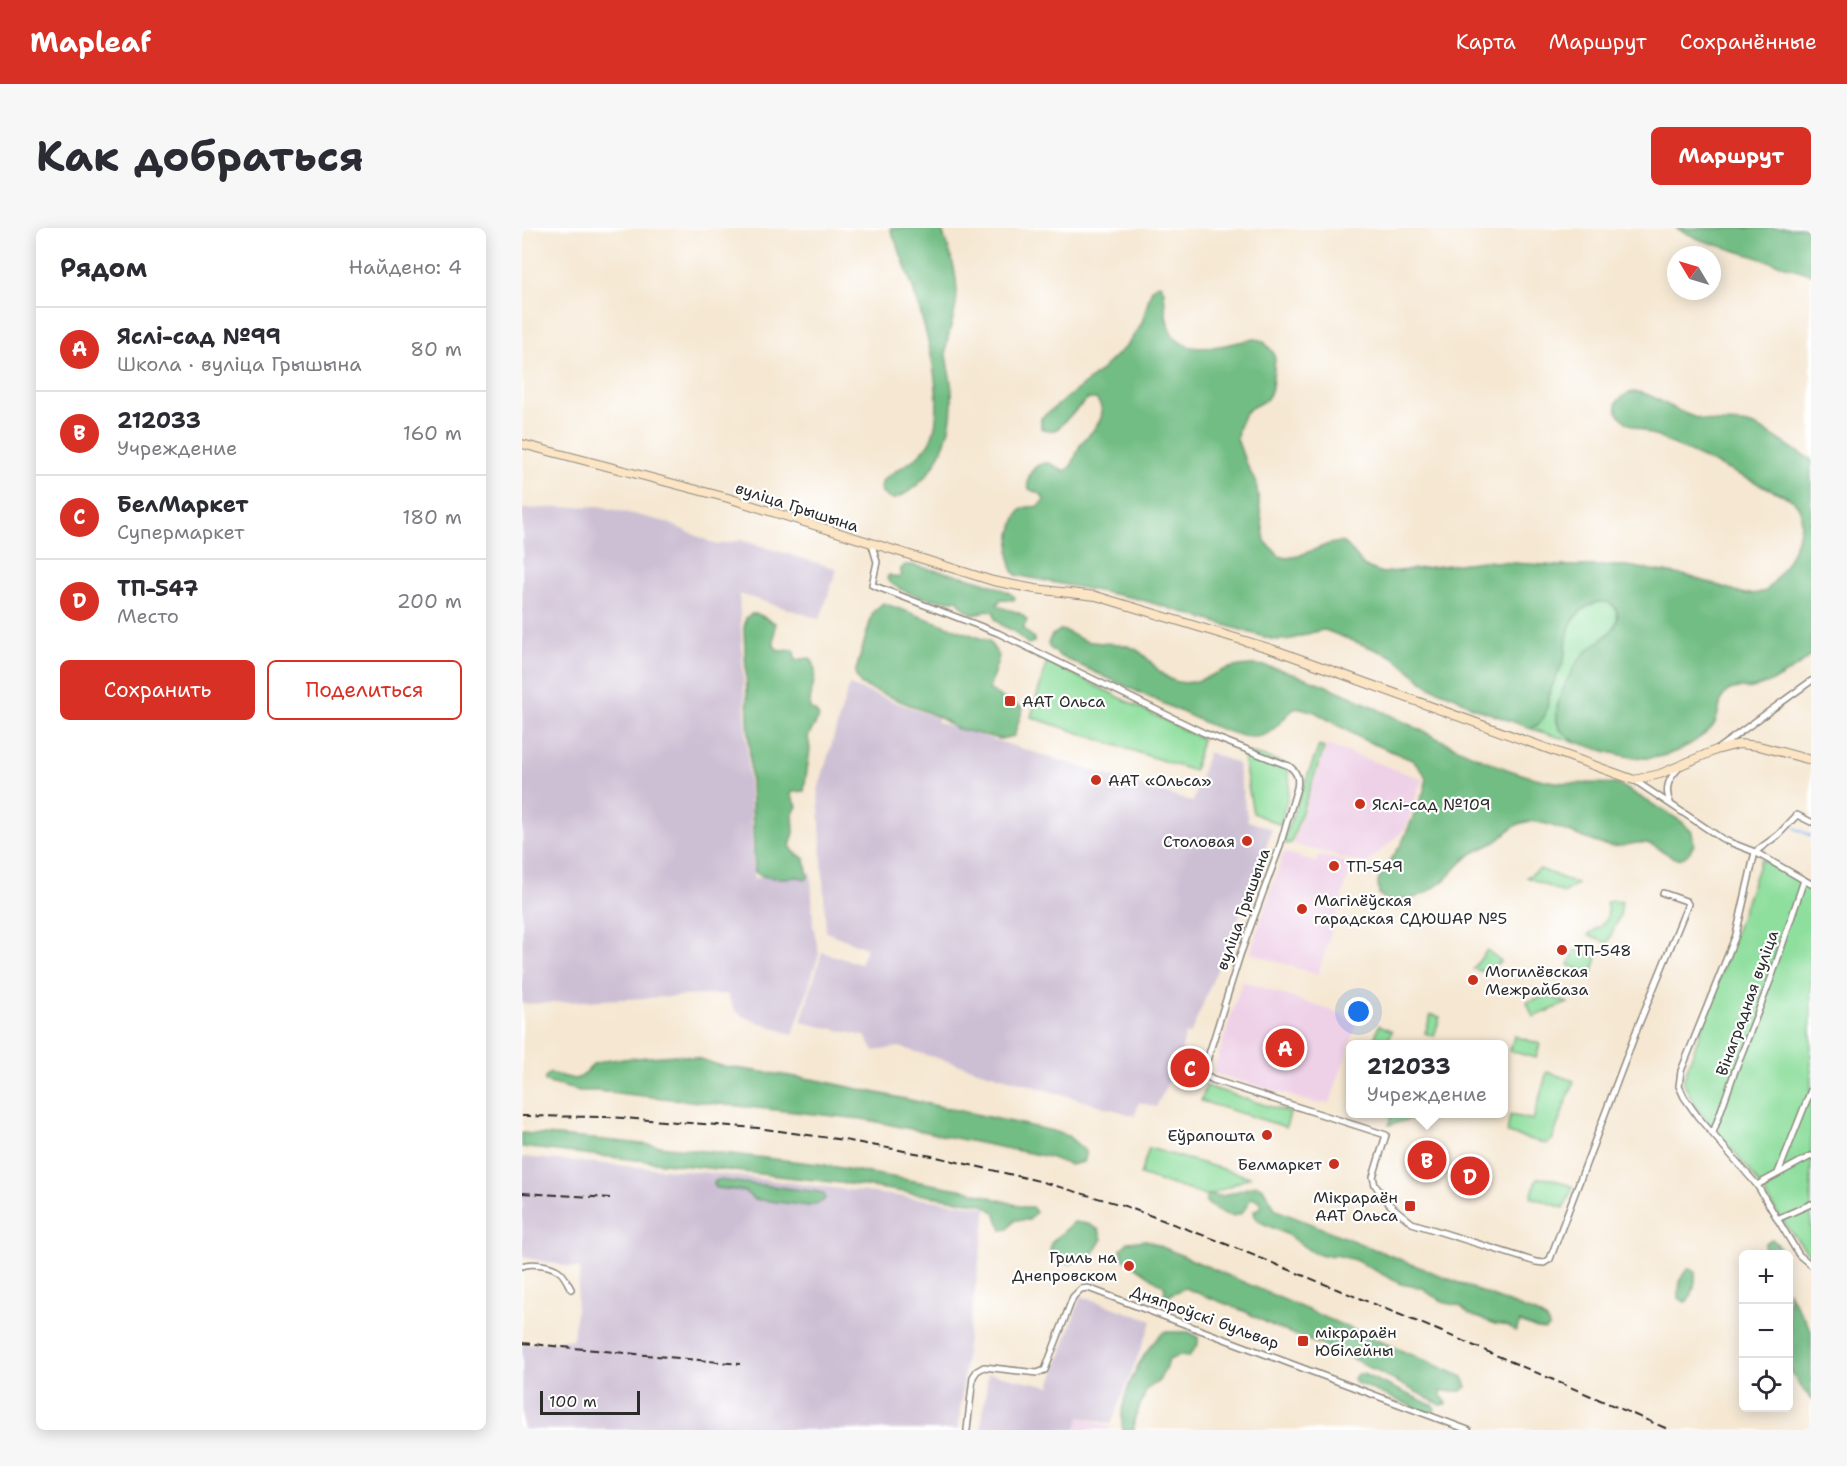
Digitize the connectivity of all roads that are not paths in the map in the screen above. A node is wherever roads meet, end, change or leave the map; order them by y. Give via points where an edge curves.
1 (522, 444) edge
2 (872, 545) junction
3 (1811, 681) edge
4 (1716, 750) junction
5 (1811, 760) edge
6 (1681, 765) junction
7 (1634, 780) junction
8 (1670, 803) junction
9 (1811, 822) edge
10 (1755, 852) junction
11 (1804, 880) junction
12 (1811, 884) edge
13 (1663, 893) dead end
14 (1811, 1090) edge
15 (1713, 1133) junction
16 (1811, 1156) edge
17 (1778, 1173) junction
18 (1757, 1185) junction
19 (1811, 1204) edge
20 (1777, 1219) junction
21 (1811, 1265) edge
22 (522, 1266) edge
23 (571, 1289) dead end
24 (967, 1430) edge
25 (1468, 1430) edge

1 - 2 street, вуліца Грышына via 728,498
2 - 7 street via 993,581 1096,596 1278,651
2 - 13 street, вуліца Грышына via 877,562 873,585 998,633 1204,733 1294,770 1298,788 1204,1070 1213,1080 1386,1135 1373,1177 1375,1185 1389,1204 1412,1223 1536,1262 1550,1259 1688,904
3 - 4 street
4 - 5 street via 1749,745
4 - 6 street
6 - 7 street
6 - 8 street via 1666,788
7 - 8 street
8 - 10 street via 1724,840
9 - 10 street via 1797,815
10 - 11 street
10 - 15 street via 1736,936 1680,1078 1684,1097
11 - 12 street
11 - 15 street, Вінаградная вуліца
14 - 17 street
15 - 18 street
16 - 17 street
17 - 18 street
18 - 20 street
19 - 20 street
20 - 21 street via 1799,1255
22 - 23 street via 529,1263 556,1270
24 - 25 street, Дняпроўскі бульвар via 977,1371 984,1367 1037,1373 1045,1370 1073,1297 1088,1288

